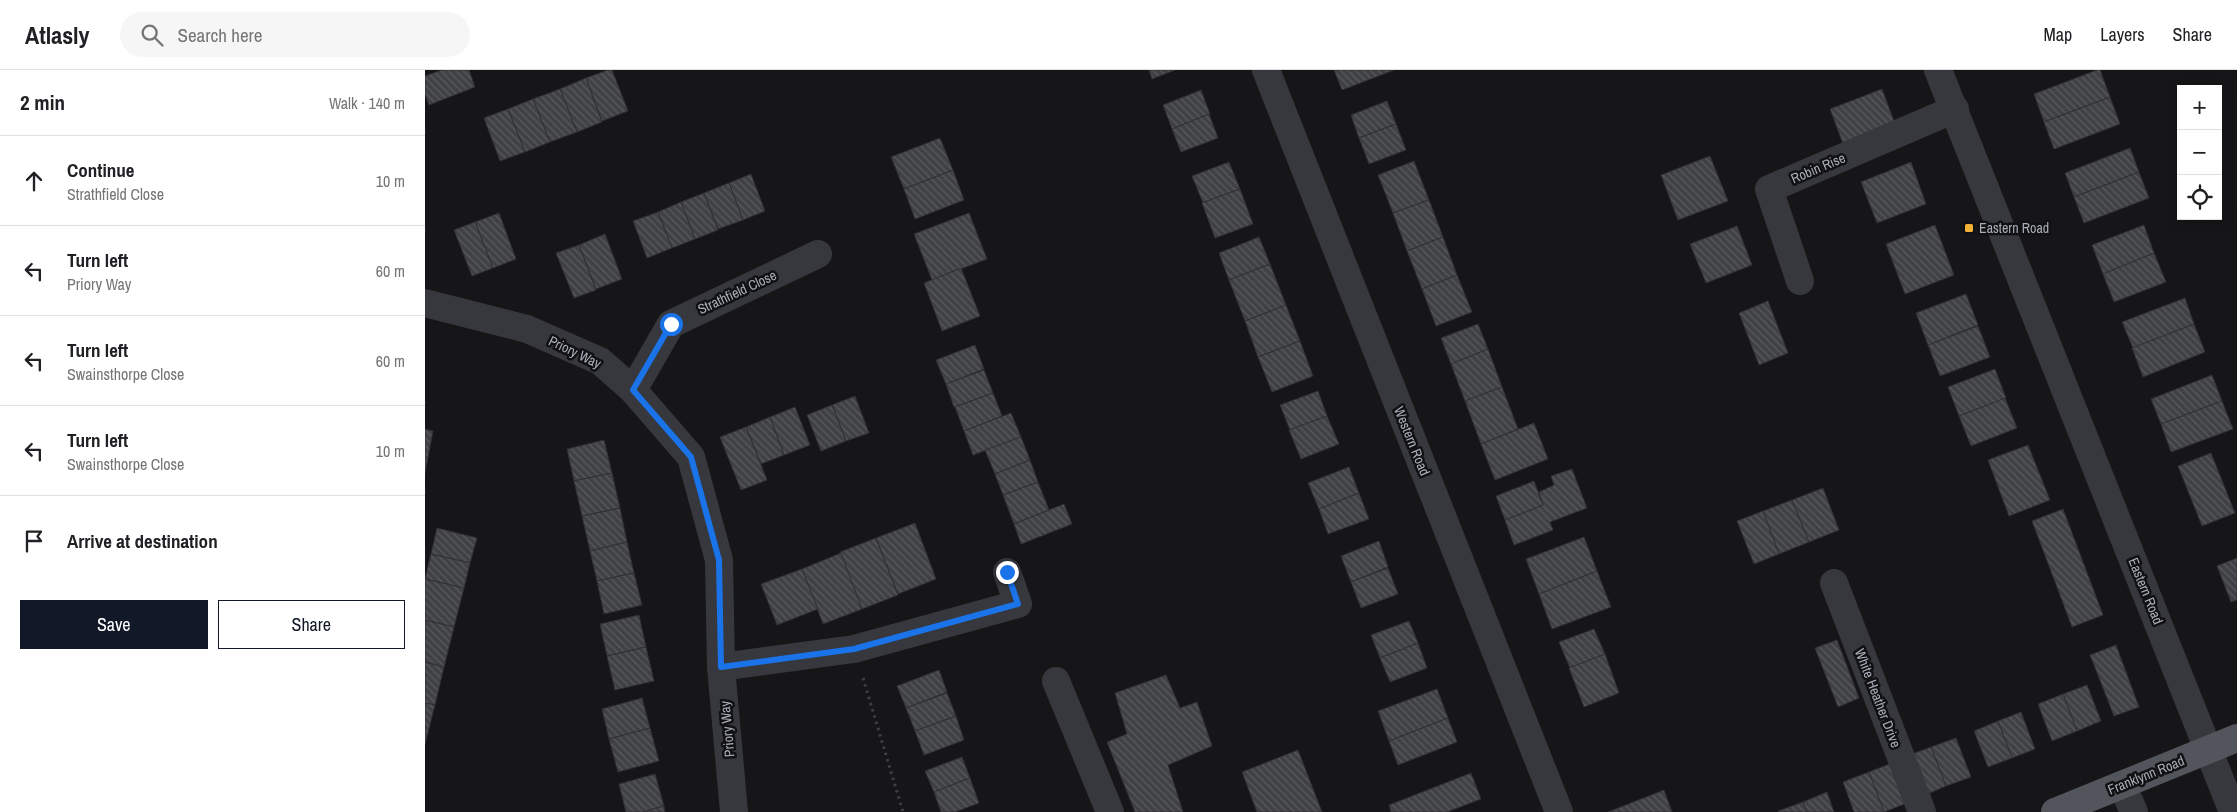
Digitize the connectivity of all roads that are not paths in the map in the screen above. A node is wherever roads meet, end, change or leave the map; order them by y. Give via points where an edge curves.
1 (1266, 70) edge
2 (1938, 70) edge
3 (1955, 110) junction
4 (818, 254) dead end
5 (1800, 280) dead end
6 (425, 303) edge
7 (633, 390) junction
8 (1007, 572) dead end
9 (1834, 583) dead end
10 (721, 667) junction
11 (1056, 681) dead end
12 (2237, 738) edge
13 (2209, 749) junction
14 (2122, 785) junction
15 (734, 812) edge
16 (1110, 812) edge
17 (1559, 812) edge
18 (1922, 812) edge
19 (2055, 812) edge
20 (2133, 812) edge
21 (2233, 812) edge

1 - 17 street, Western Road
2 - 3 street, Eastern Road
3 - 5 street, Robin Rise via 1769,190
3 - 13 street, Eastern Road
4 - 7 street, Strathfield Close via 671,324
6 - 7 street, Priory Way via 527,329 600,361
7 - 10 street, Priory Way via 691,457 719,560
8 - 10 street via 1018,604 854,649
9 - 18 street, White Heather Drive
10 - 15 street, Priory Way
11 - 16 street
12 - 13 main road, Franklynn Road
13 - 14 main road, Franklynn Road
13 - 21 street, Eastern Road
14 - 19 main road, Franklynn Road
14 - 20 street

